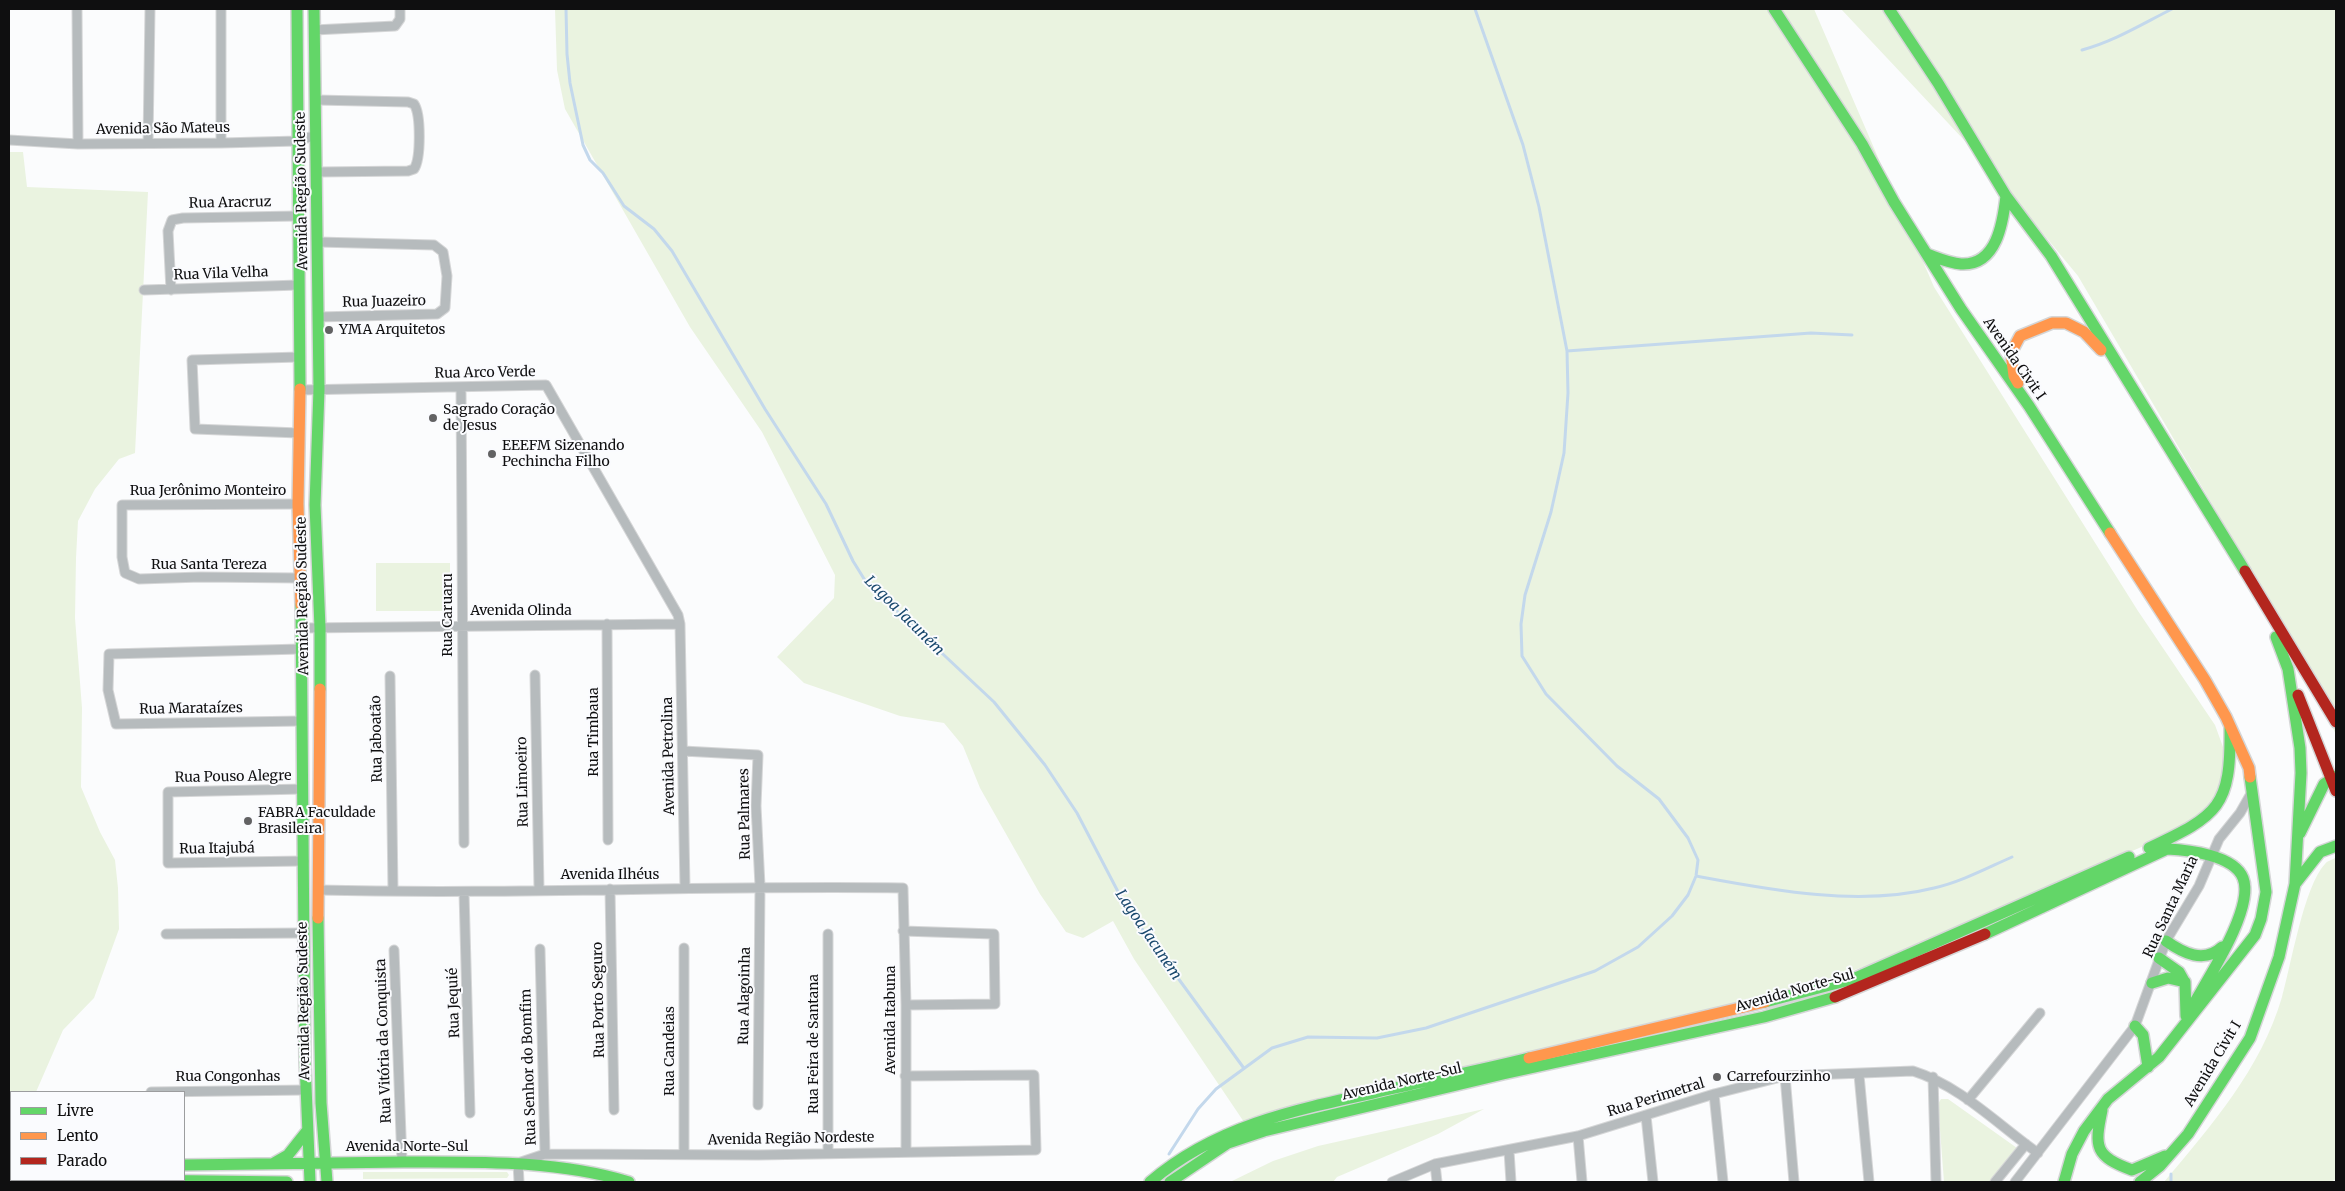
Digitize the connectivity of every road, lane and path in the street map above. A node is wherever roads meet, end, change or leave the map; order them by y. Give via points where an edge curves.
1 (77, 9) edge
2 (150, 9) edge
3 (221, 9) edge
4 (400, 9) edge
5 (1774, 9) edge
6 (1889, 9) edge
7 (297, 12) edge
8 (314, 13) edge
9 (314, 30) junction
10 (316, 100) junction
11 (316, 135) junction
12 (9, 140) edge
13 (298, 140) junction
14 (148, 143) junction
15 (221, 143) junction
16 (78, 144) junction
17 (318, 172) junction
18 (2006, 196) junction
19 (298, 216) junction
20 (318, 242) junction
21 (1927, 254) junction
22 (299, 285) junction
23 (144, 290) dead end
24 (171, 290) junction
25 (318, 317) junction
26 (300, 356) junction
27 (2122, 372) junction
28 (461, 388) junction
29 (319, 389) junction
30 (300, 390) junction
31 (2029, 406) junction
32 (299, 433) junction
33 (298, 504) junction
34 (122, 538) joint
35 (300, 578) junction
36 (2257, 590) junction
37 (607, 624) junction
38 (680, 624) junction
39 (462, 626) junction
40 (302, 628) junction
41 (320, 628) junction
42 (301, 649) junction
43 (2288, 669) junction
44 (535, 675) dead end
45 (390, 676) dead end
46 (302, 721) junction
47 (2336, 722) edge
48 (2230, 727) junction
49 (683, 751) junction
50 (2333, 778) edge
51 (303, 789) junction
52 (2336, 791) edge
53 (2252, 792) junction
54 (169, 826) joint
55 (608, 840) dead end
56 (2297, 841) junction
57 (464, 843) dead end
58 (2336, 846) edge
59 (2210, 856) junction
60 (304, 861) junction
61 (2295, 884) junction
62 (760, 886) junction
63 (685, 888) junction
64 (903, 888) joint
65 (539, 889) junction
66 (610, 889) junction
67 (318, 890) junction
68 (393, 891) junction
69 (464, 892) junction
70 (903, 931) junction
71 (304, 933) junction
72 (166, 934) dead end
73 (828, 934) dead end
74 (2232, 935) junction
75 (2166, 941) junction
76 (684, 948) dead end
77 (394, 950) dead end
78 (540, 950) dead end
79 (2160, 958) junction
80 (2185, 982) junction
81 (2152, 983) junction
82 (906, 1005) junction
83 (2040, 1013) dead end
84 (2186, 1016) junction
85 (2135, 1026) junction
86 (2175, 1035) junction
87 (2148, 1067) junction
88 (1859, 1075) junction
89 (905, 1076) junction
90 (1785, 1076) junction
91 (1933, 1077) junction
92 (306, 1090) junction
93 (185, 1092) edge
94 (1714, 1094) junction
95 (1968, 1100) junction
96 (758, 1105) dead end
97 (2103, 1106) junction
98 (614, 1110) dead end
99 (470, 1113) dead end
100 (1646, 1116) junction
101 (308, 1132) junction
102 (1578, 1136) junction
103 (323, 1137) junction
104 (2026, 1144) junction
105 (1509, 1151) junction
106 (906, 1152) junction
107 (828, 1153) junction
108 (2038, 1153) junction
109 (545, 1154) junction
110 (684, 1154) junction
111 (2170, 1154) junction
112 (326, 1162) junction
113 (357, 1162) junction
114 (402, 1162) junction
115 (273, 1163) junction
116 (309, 1163) junction
117 (518, 1163) junction
118 (1435, 1164) junction
119 (185, 1165) edge
120 (185, 1181) edge
121 (279, 1182) edge
122 (287, 1182) edge
123 (310, 1182) edge
124 (327, 1182) edge
125 (519, 1182) edge
126 (629, 1182) edge
127 (1150, 1182) edge
128 (1170, 1182) edge
129 (1392, 1182) edge
130 (1437, 1182) edge
131 (1511, 1182) edge
132 (1582, 1182) edge
133 (1652, 1182) edge
134 (1723, 1182) edge
135 (1794, 1182) edge
136 (1869, 1182) edge
137 (1936, 1182) edge
138 (1995, 1182) edge
139 (2015, 1182) edge
140 (2064, 1182) edge
141 (2140, 1182) edge

1 - 16 street
2 - 14 street
3 - 15 street
4 - 9 street via 399,22 395,26
5 - 21 main road, Avenida Civit I via 1862,144
6 - 18 main road
7 - 8 main road
7 - 13 main road, Avenida Região Sudeste
8 - 9 main road, Avenida Região Sudeste
9 - 10 main road, Avenida Região Sudeste
10 - 11 main road, Avenida Região Sudeste
10 - 17 street via 412,102 418,113 418,159 412,171
11 - 13 street, Avenida São Mateus
11 - 17 main road, Avenida Região Sudeste
12 - 16 street, Avenida São Mateus
13 - 15 street, Avenida São Mateus
13 - 19 main road, Avenida Região Sudeste
14 - 15 street, Avenida São Mateus
14 - 16 street, Avenida São Mateus
17 - 20 main road, Avenida Região Sudeste
18 - 21 main road via 2004,215 1990,252 1973,263 1951,262
18 - 27 main road via 2051,256
19 - 22 main road, Avenida Região Sudeste
19 - 24 street, Rua Aracruz via 172,220 168,231
20 - 25 main road, Avenida Região Sudeste
20 - 25 street, Rua Juazeiro via 434,245 443,252 447,276 445,308 437,314
21 - 31 main road, Avenida Civit I
22 - 24 street, Rua Vila Velha
22 - 26 main road, Avenida Região Sudeste
23 - 24 street, Rua Vila Velha
25 - 29 main road, Avenida Região Sudeste
26 - 30 main road, Avenida Região Sudeste
26 - 32 street via 192,360 195,429
27 - 31 main road via 2084,332 2066,322 2052,323 2020,336 2011,353 2014,376
27 - 36 main road
28 - 29 street, Rua Arco Verde
28 - 38 street, Rua Arco Verde via 546,386 678,615
28 - 39 street, Rua Caruaru
29 - 30 street, Rua Arco Verde
29 - 41 main road, Avenida Região Sudeste via 316,505
30 - 32 main road, Avenida Região Sudeste
31 - 48 main road, Avenida Civit I via 2205,680
32 - 33 main road, Avenida Região Sudeste
33 - 34 street, Rua Jerônimo Monteiro via 122,505
33 - 35 main road, Avenida Região Sudeste
34 - 35 street, Rua Santa Tereza via 125,573 139,579
35 - 40 main road, Avenida Região Sudeste
36 - 43 main road
36 - 47 main road
37 - 38 street, Avenida Olinda
37 - 39 street, Avenida Olinda
37 - 55 street, Rua Timbaua
38 - 49 street, Avenida Petrolina
39 - 41 street, Avenida Olinda
39 - 57 street, Rua Caruaru
40 - 41 street, Avenida Olinda
40 - 42 main road, Avenida Região Sudeste
41 - 67 main road, Avenida Região Sudeste
42 - 46 main road, Avenida Região Sudeste
42 - 46 street, Rua Marataízes via 109,654 108,690 116,724
43 - 50 main road
43 - 56 main road, Avenida Civit I via 2300,748
44 - 65 street, Rua Limoeiro
45 - 68 street, Rua Jaboatão
46 - 51 main road, Avenida Região Sudeste
48 - 53 main road, Avenida Civit I via 2249,768
48 - 127 main road, Avenida Norte-Sul via 2229,777 2222,795 2201,822 2134,855 1853,979 1821,990 1257,1121 1216,1138 1171,1164
49 - 62 street, Rua Palmares via 758,755 756,806
49 - 63 street, Avenida Petrolina
50 - 52 main road
50 - 56 main road via 2326,781 2316,797
51 - 54 street, Rua Pouso Alegre via 168,792
51 - 60 main road, Avenida Região Sudeste
53 - 59 street, Rua Santa Maria
53 - 86 main road, Avenida Civit I via 2266,892 2261,919 2255,935 2238,959
54 - 60 street, Rua Itajubá via 168,863
56 - 61 main road, Avenida Civit I
58 - 61 main road via 2320,852
59 - 74 main road, Avenida Norte-Sul via 2236,869 2243,879 2245,899
59 - 75 street, Rua Santa Maria via 2199,886
59 - 128 main road, Avenida Norte-Sul via 2167,849 1983,935 1843,995 1764,1017 1264,1131 1228,1143
60 - 71 main road, Avenida Região Sudeste
61 - 111 main road, Avenida Civit I via 2279,958 2250,1038 2188,1134
62 - 63 street, Avenida Ilhéus
62 - 64 street, Avenida Ilhéus
62 - 96 street, Rua Alagoinha
63 - 66 street, Avenida Ilhéus
64 - 70 street, Avenida Itabuna
65 - 66 street, Avenida Ilhéus
65 - 69 street, Avenida Ilhéus
66 - 98 street, Rua Porto Seguro
67 - 68 street, Avenida Ilhéus
67 - 103 main road, Avenida Região Sudeste
68 - 69 street, Avenida Ilhéus
69 - 99 street, Rua Jequié
70 - 82 street, Avenida Itabuna
70 - 82 street via 994,934 995,1004
71 - 72 street
71 - 92 main road, Avenida Região Sudeste
73 - 107 street, Rua Feira de Santana
74 - 75 main road via 2209,958 2176,949
74 - 84 main road, Avenida Norte-Sul
75 - 79 street, Rua Santa Maria
76 - 110 street, Rua Candeias
77 - 114 street, Rua Vitória da Conquista
78 - 109 street, Rua Senhor do Bomfim
79 - 80 main road via 2179,972
79 - 81 street, Rua Santa Maria
80 - 81 main road via 2174,976
80 - 84 main road
81 - 85 street, Rua Santa Maria
82 - 89 street, Avenida Itabuna
83 - 95 street
84 - 86 main road, Avenida Norte-Sul
85 - 87 main road via 2142,1035
85 - 108 street, Rua Santa Maria
86 - 87 main road via 2160,1057
87 - 97 main road
88 - 90 street, Rua Perimetral
88 - 91 street, Rua Perimetral via 1913,1071
88 - 136 street
89 - 106 street, Avenida Itabuna
89 - 106 street, Avenida Região Nordeste via 1034,1075 1036,1150
90 - 94 street, Rua Perimetral
90 - 135 street
91 - 95 street
91 - 137 street
92 - 93 street, Rua Congonhas
92 - 101 main road, Avenida Região Sudeste
94 - 100 street, Rua Perimetral
94 - 134 street
95 - 104 street
97 - 111 main road via 2096,1136 2098,1153 2109,1162 2132,1170
97 - 140 main road via 2072,1154
100 - 102 street, Rua Perimetral
100 - 133 street
101 - 115 main road via 288,1155
101 - 116 main road, Avenida Região Sudeste
102 - 105 street, Rua Perimetral
102 - 132 street
103 - 112 main road, Avenida Região Sudeste
103 - 113 main road via 333,1150
104 - 108 street
104 - 138 street
105 - 118 street, Rua Perimetral
105 - 131 street
106 - 107 street, Avenida Região Nordeste
107 - 110 street, Avenida Região Nordeste
108 - 139 street, Rua Santa Maria
109 - 110 street, Avenida Região Nordeste
109 - 117 street, Rua Senhor do Bomfim
111 - 141 main road, Avenida Civit I
112 - 113 main road, Avenida Norte-Sul
112 - 116 main road, Avenida Norte-Sul
112 - 124 main road, Avenida Região Sudeste
113 - 114 main road, Avenida Norte-Sul
114 - 117 main road, Avenida Norte-Sul
115 - 116 main road, Avenida Norte-Sul
115 - 119 main road, Avenida Norte-Sul
116 - 123 main road, Avenida Região Sudeste
117 - 125 street
117 - 126 main road, Avenida Norte-Sul via 593,1172
118 - 129 street, Rua Perimetral
118 - 130 street
120 - 121 main road
121 - 122 main road

